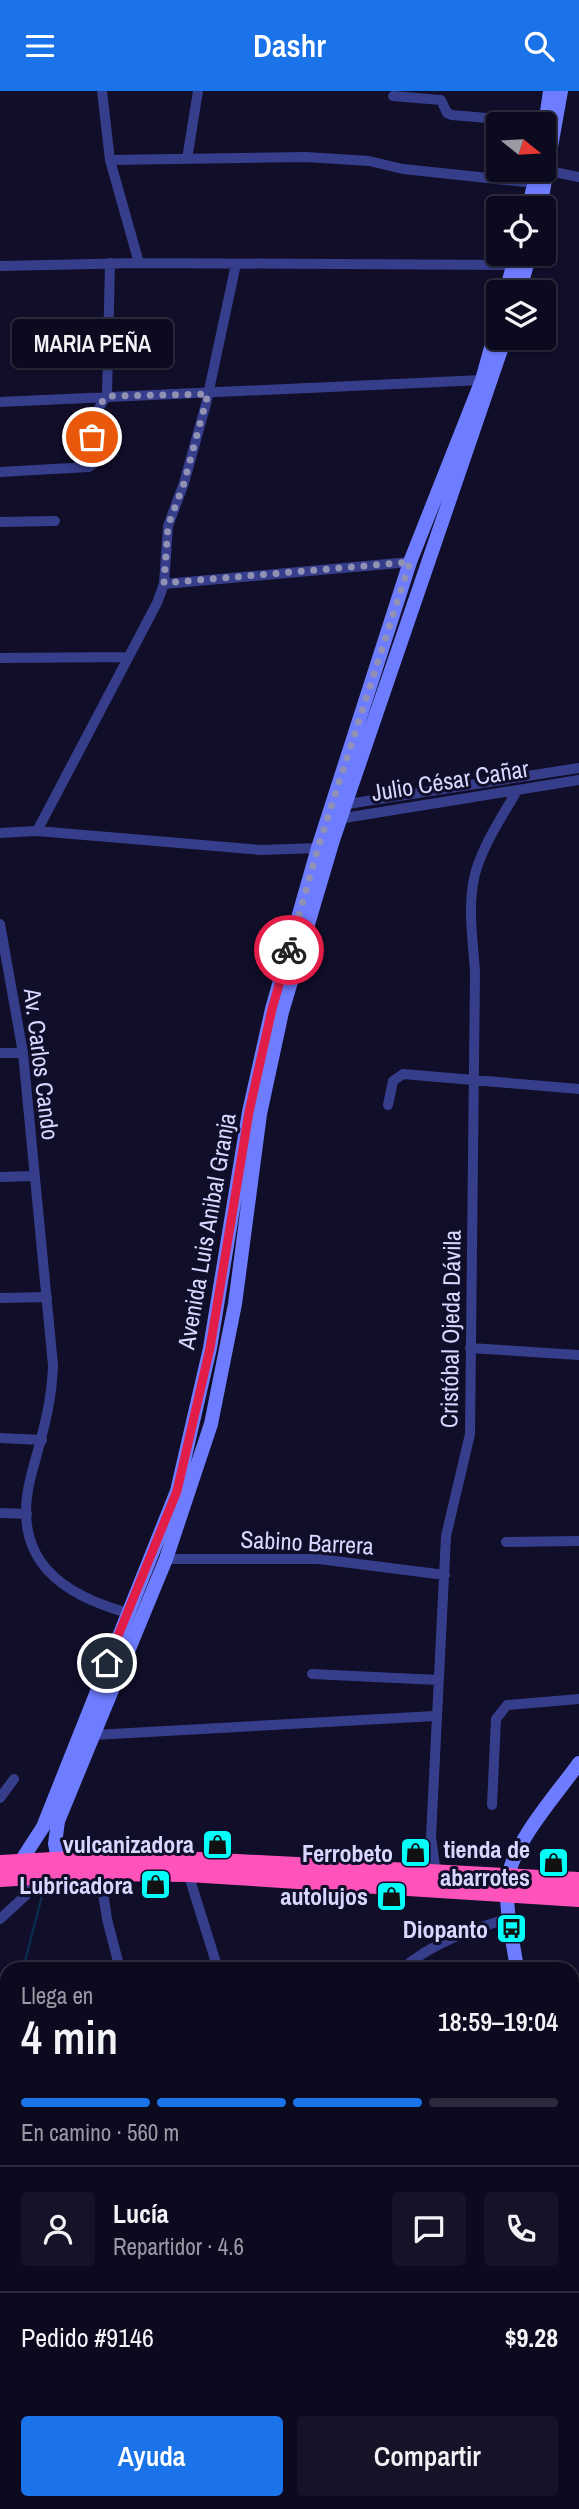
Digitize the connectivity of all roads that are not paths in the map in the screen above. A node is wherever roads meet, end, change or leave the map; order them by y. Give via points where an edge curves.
1 (102, 91) edge
2 (198, 91) edge
3 (550, 91) edge
4 (561, 91) edge
5 (393, 96) dead end
6 (547, 112) edge
7 (556, 112) edge
8 (486, 119) edge
9 (187, 159) junction
10 (110, 160) junction
11 (486, 171) edge
12 (556, 176) edge
13 (579, 177) edge
14 (486, 260) edge
15 (110, 263) junction
16 (139, 263) junction
17 (236, 264) junction
18 (0, 266) edge
19 (490, 350) edge
20 (501, 350) edge
21 (482, 380) junction
22 (208, 394) junction
23 (107, 396) junction
24 (0, 402) edge
25 (0, 472) edge
26 (55, 521) dead end
27 (0, 522) edge
28 (410, 562) junction
29 (164, 583) junction
30 (127, 657) junction
31 (0, 658) edge
32 (579, 768) edge
33 (579, 780) edge
34 (517, 791) junction
35 (336, 812) junction
36 (37, 831) junction
37 (0, 833) edge
38 (318, 848) junction
39 (0, 924) edge
40 (0, 1053) edge
41 (23, 1053) junction
42 (474, 1079) junction
43 (579, 1089) edge
44 (388, 1105) dead end
45 (35, 1176) junction
46 (0, 1177) edge
47 (47, 1297) junction
48 (0, 1298) edge
49 (470, 1348) junction
50 (579, 1355) edge
51 (0, 1438) edge
52 (42, 1440) junction
53 (0, 1513) edge
54 (27, 1514) junction
55 (579, 1541) edge
56 (506, 1542) dead end
57 (166, 1559) junction
58 (445, 1575) junction
59 (127, 1613) junction
60 (142, 1617) junction
61 (312, 1674) dead end
62 (438, 1680) junction
63 (579, 1699) edge
64 (435, 1716) junction
65 (94, 1735) junction
66 (579, 1763) edge
67 (14, 1779) dead end
68 (0, 1798) edge
69 (492, 1805) dead end
70 (58, 1859) junction
71 (21, 1861) junction
72 (0, 1864) edge
73 (100, 1873) junction
74 (188, 1873) junction
75 (36, 1874) junction
76 (436, 1874) junction
77 (0, 1878) edge
78 (579, 1881) edge
79 (508, 1885) junction
80 (579, 1898) edge
81 (509, 1918) junction
82 (0, 1919) edge
83 (118, 1962) edge
84 (216, 1962) edge
85 (410, 1962) edge
86 (516, 1962) edge

1 - 10 street
2 - 9 street
3 - 6 main road
4 - 7 main road
5 - 8 street via 441,100 447,113
9 - 10 street
9 - 11 street via 319,158
10 - 16 street
12 - 13 street
14 - 17 street
15 - 16 street
15 - 18 street
15 - 23 street
16 - 17 street
17 - 22 street
19 - 21 main road, Avenida Luis Anibal Granja
20 - 35 main road, Avenida Luis Anibal Granja
21 - 22 street
21 - 28 main road, Avenida Luis Anibal Granja
22 - 23 street
22 - 29 street via 168,526
23 - 24 street
23 - 25 street via 92,422 93,464 89,467
26 - 27 street
28 - 29 street
28 - 35 main road, Avenida Luis Anibal Granja
29 - 30 street
30 - 31 street
30 - 36 street
32 - 35 street, Julio César Cañar
33 - 34 street, Julio César Cañar
34 - 35 street, Julio César Cañar
34 - 42 street, Cristóbal Ojeda Dávila via 474,876
35 - 38 main road, Avenida Luis Anibal Granja
35 - 57 main road, Avenida Luis Anibal Granja via 282,1012 260,1114 228,1351 211,1424
36 - 37 street
36 - 38 street via 261,850
38 - 59 main road, Avenida Luis Anibal Granja via 272,1009 252,1099 210,1348 177,1491
39 - 41 street, Av. Carlos Cando
40 - 41 street
41 - 45 street, Av. Carlos Cando
42 - 43 street
42 - 44 street via 403,1074 393,1081
42 - 49 street, Cristóbal Ojeda Dávila
45 - 46 street
45 - 47 street, Av. Carlos Cando
47 - 48 street
47 - 52 street, Av. Carlos Cando via 53,1386
49 - 50 street
49 - 58 street, Cristóbal Ojeda Dávila via 470,1434 446,1536
51 - 52 street
52 - 54 street, Av. Carlos Cando via 30,1481
53 - 54 street
54 - 59 street, Av. Carlos Cando via 32,1544 48,1571 72,1593
55 - 56 street
57 - 58 street, Sabino Barrera via 319,1559
57 - 60 main road, Avenida Luis Anibal Granja
58 - 62 street, Cristóbal Ojeda Dávila
59 - 60 street, Av. Carlos Cando
59 - 71 main road, Avenida Luis Anibal Granja via 43,1827
60 - 65 main road, Avenida Luis Anibal Granja
61 - 62 street
62 - 64 street, Cristóbal Ojeda Dávila
63 - 69 street via 507,1705 500,1711
64 - 65 street
64 - 76 street, Cristóbal Ojeda Dávila via 431,1837
65 - 70 main road, Avenida Luis Anibal Granja via 58,1821
66 - 79 main road via 518,1849
67 - 68 street
70 - 71 highway
70 - 76 highway via 125,1857
71 - 72 highway
73 - 74 highway
73 - 75 highway
73 - 83 street
74 - 79 highway
74 - 84 street
75 - 77 highway
75 - 82 street via 26,1895
76 - 79 highway
78 - 79 highway
79 - 80 highway
79 - 81 main road
81 - 85 street via 456,1935
81 - 86 main road

